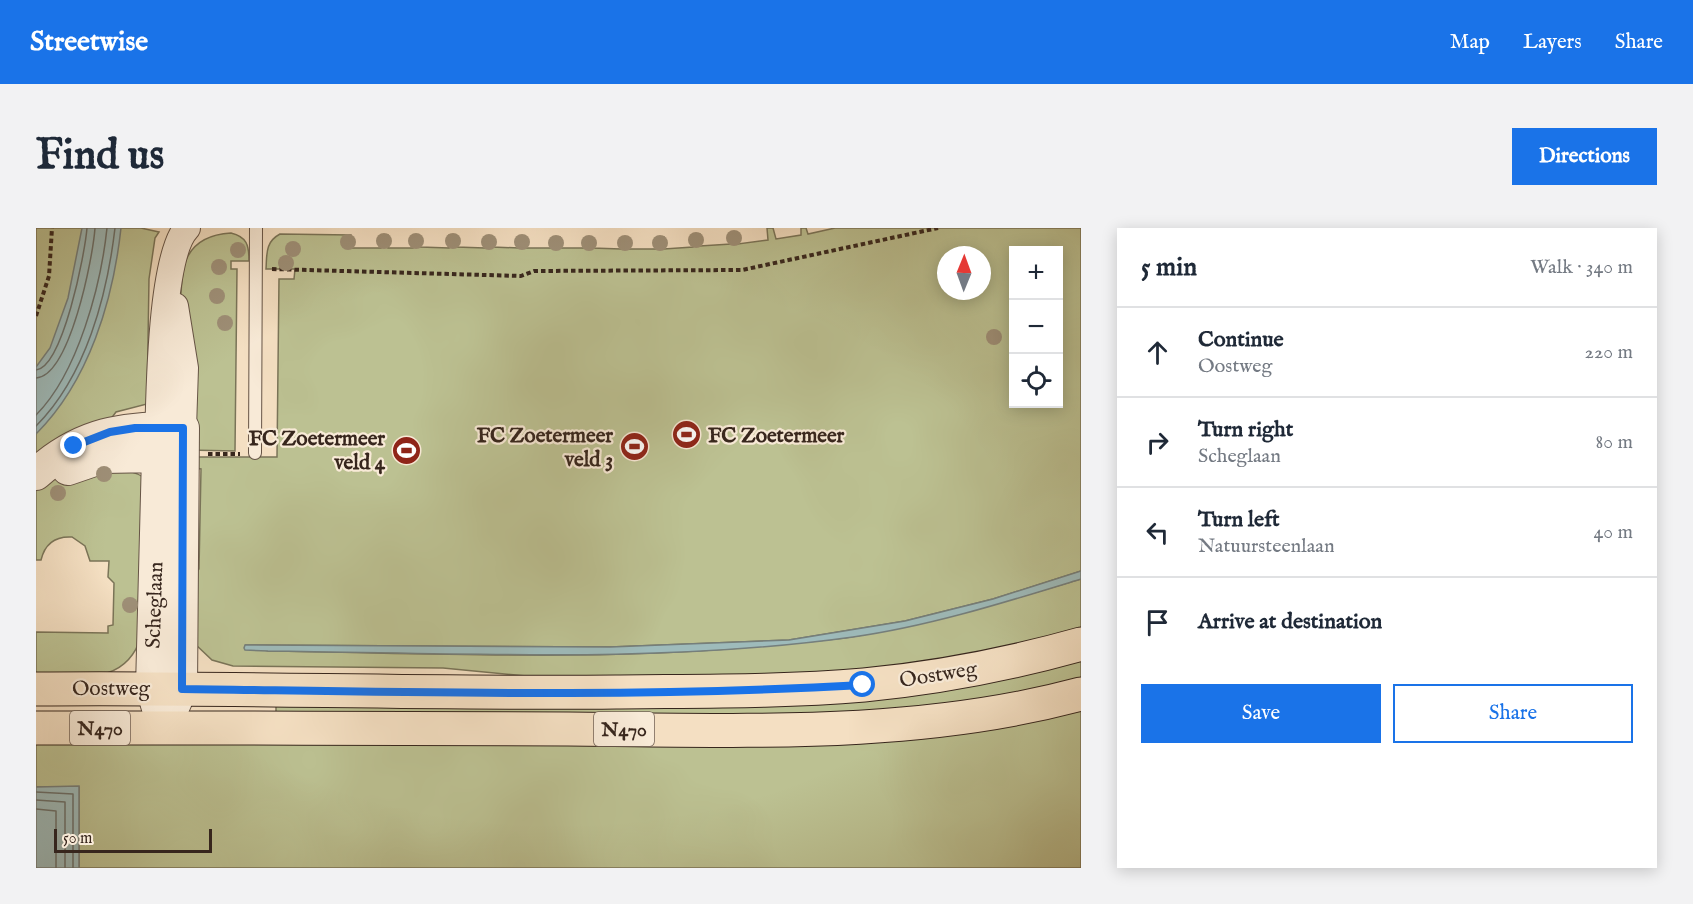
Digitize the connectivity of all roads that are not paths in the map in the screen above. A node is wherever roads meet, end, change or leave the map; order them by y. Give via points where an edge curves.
1 (187, 228) edge
2 (256, 228) edge
3 (171, 441) junction
4 (255, 453) road end
5 (36, 474) edge
6 (36, 487) edge
7 (1081, 644) edge
8 (167, 688) junction
9 (36, 689) edge
10 (1081, 694) edge
11 (36, 728) edge
12 (164, 728) junction

1 - 3 street, Scheglaan via 175,248 170,276 184,368
2 - 4 lane
3 - 5 street via 110,432 74,446
3 - 6 street via 102,457 59,473
3 - 8 street, Scheglaan
7 - 8 main road, Oostweg / N470 via 932,677 774,690 545,693
8 - 9 main road, Oostweg / N470
8 - 12 street, Scheglaan
10 - 12 main road, Oostweg / N470 via 932,723 796,730
11 - 12 main road, Oostweg / N470

